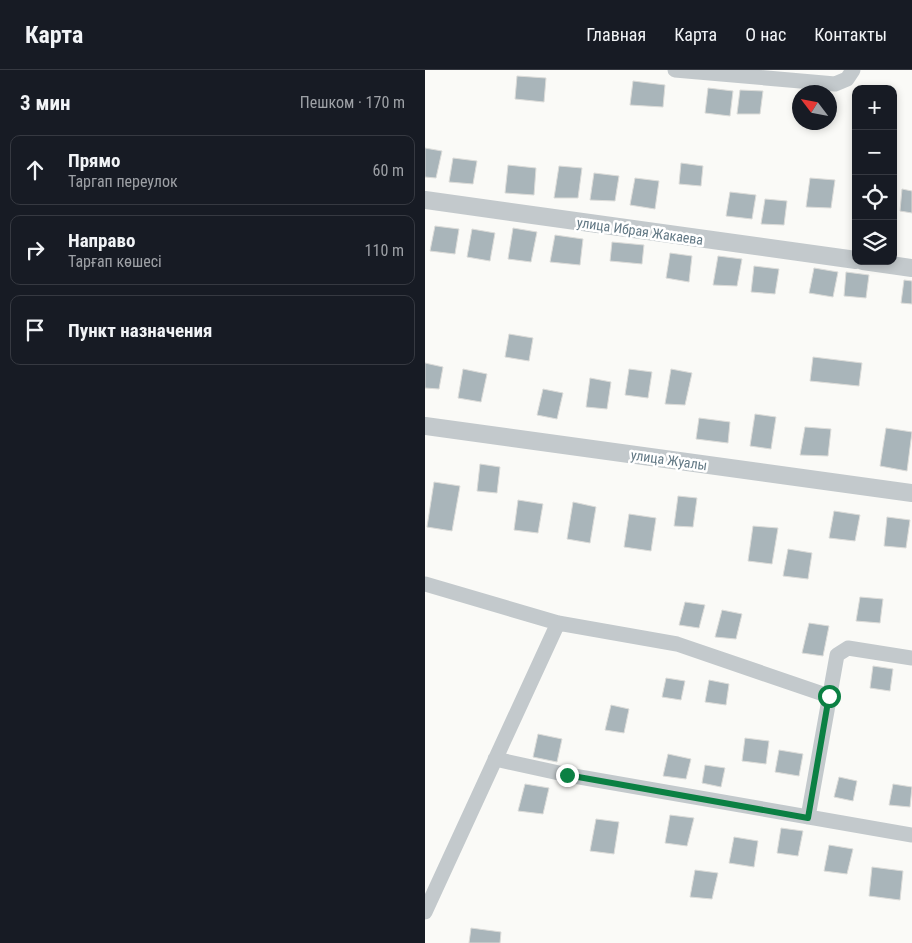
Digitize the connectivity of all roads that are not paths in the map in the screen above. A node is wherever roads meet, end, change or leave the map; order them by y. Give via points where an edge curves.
1 (675, 70) edge
2 (853, 70) edge
3 (425, 200) edge
4 (852, 259) edge
5 (891, 265) edge
6 (912, 268) edge
7 (425, 426) edge
8 (912, 493) edge
9 (425, 584) edge
10 (558, 623) junction
11 (912, 658) edge
12 (829, 696) junction
13 (495, 759) junction
14 (808, 818) junction
15 (912, 835) edge
16 (425, 912) edge

1 - 2 street via 835,84 847,79
3 - 4 street, улица Ибрая Жакаева
5 - 6 street
7 - 8 street, улица Жуалы
9 - 10 street
10 - 12 street via 677,644
10 - 13 street
11 - 12 street via 849,648 837,655
12 - 14 street
13 - 14 street
13 - 16 street
14 - 15 street

